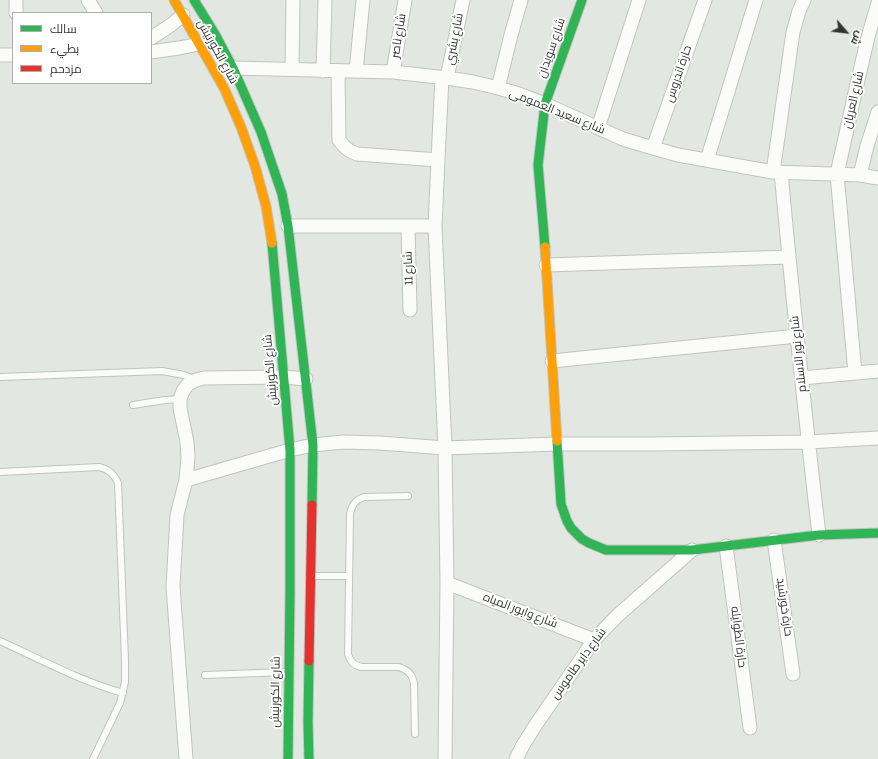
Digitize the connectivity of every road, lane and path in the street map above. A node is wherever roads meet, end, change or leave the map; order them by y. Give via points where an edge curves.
1 (16, 0) edge
2 (88, 0) edge
3 (174, 0) edge
4 (194, 0) edge
5 (293, 0) edge
6 (325, 0) edge
7 (363, 0) edge
8 (405, 0) edge
9 (463, 0) edge
10 (521, 0) edge
11 (582, 0) edge
12 (639, 0) edge
13 (705, 0) edge
14 (756, 0) edge
15 (804, 0) edge
16 (878, 3) edge
17 (16, 12) edge
18 (95, 12) edge
19 (183, 15) junction
20 (152, 37) edge
21 (199, 44) junction
22 (152, 52) edge
23 (0, 55) edge
24 (12, 55) edge
25 (232, 68) junction
26 (292, 69) junction
27 (323, 71) junction
28 (338, 71) junction
29 (356, 72) junction
30 (393, 72) junction
31 (445, 77) junction
32 (498, 88) junction
33 (545, 104) junction
34 (878, 112) edge
35 (598, 128) junction
36 (653, 148) junction
37 (438, 160) junction
38 (708, 160) junction
39 (777, 172) junction
40 (837, 174) junction
41 (860, 175) junction
42 (878, 178) edge
43 (288, 226) junction
44 (408, 226) junction
45 (435, 226) junction
46 (789, 257) junction
47 (546, 265) junction
48 (410, 310) dead end
49 (797, 336) junction
50 (552, 361) junction
51 (878, 371) edge
52 (855, 373) junction
53 (0, 377) edge
54 (284, 377) junction
55 (802, 378) junction
56 (306, 379) junction
57 (196, 380) junction
58 (180, 399) junction
59 (133, 405) dead end
60 (878, 438) edge
61 (808, 442) junction
62 (557, 444) junction
63 (313, 445) junction
64 (445, 448) junction
65 (290, 450) junction
66 (0, 472) edge
67 (186, 480) junction
68 (408, 496) dead end
69 (878, 533) edge
70 (819, 535) junction
71 (774, 540) junction
72 (726, 546) junction
73 (692, 550) junction
74 (311, 576) junction
75 (349, 576) junction
76 (447, 583) junction
77 (594, 640) junction
78 (0, 641) edge
79 (288, 672) junction
80 (793, 674) dead end
81 (205, 675) dead end
82 (123, 693) junction
83 (750, 728) dead end
84 (415, 734) dead end
85 (93, 759) edge
86 (186, 759) edge
87 (288, 759) edge
88 (309, 759) edge
89 (445, 759) edge
90 (516, 759) edge

1 - 17 street
2 - 18 street
3 - 19 main road, شارع الكورنيش
4 - 25 main road, شارع الكورنيش
5 - 26 street
6 - 27 street
7 - 29 street
8 - 30 street, شارع ناصر
9 - 31 street, شارع بشري
10 - 32 street
11 - 33 main road, شارع سويدان
12 - 35 street
13 - 36 street, حارة اندروس
14 - 38 street
15 - 39 street, شارع نور الاسلام via 793,32
16 - 40 street, شارع العريان
19 - 20 street
19 - 21 main road, شارع الكورنيش
21 - 22 street
21 - 54 main road, شارع الكورنيش via 224,88 241,127 266,206 273,247
23 - 24 street
25 - 26 street, شارع سعيد العمومى
25 - 43 main road, شارع الكورنيش via 272,163 282,194
26 - 27 street, شارع سعيد العمومى
27 - 28 street, شارع سعيد العمومى
28 - 29 street, شارع سعيد العمومى
28 - 37 street via 339,140 344,148 357,154
29 - 30 street, شارع سعيد العمومى
30 - 31 street, شارع سعيد العمومى
31 - 32 street, شارع سعيد العمومى
31 - 37 street, شارع بشري
32 - 33 street, شارع سعيد العمومى
33 - 35 street, شارع سعيد العمومى
33 - 47 main road, شارع سويدان via 538,165
34 - 41 street
35 - 36 street, شارع سعيد العمومى
36 - 38 street, شارع سعيد العمومى
37 - 45 street, شارع بشري
38 - 39 street, شارع سعيد العمومى
39 - 40 street, شارع سعيد العمومى
39 - 46 street, شارع نور الاسلام
40 - 41 street, شارع سعيد العمومى
40 - 52 street, شارع العريان
41 - 42 street, شارع سعيد العمومى
43 - 44 street
43 - 56 main road, شارع الكورنيش
44 - 45 street
44 - 48 street, شارع 11
45 - 64 street, شارع بشري
46 - 47 street
46 - 49 street, شارع نور الاسلام
47 - 50 main road, شارع سويدان
49 - 50 street
49 - 55 street, شارع نور الاسلام
50 - 62 main road, شارع سويدان
51 - 52 street
52 - 55 street
53 - 57 lane via 162,371
54 - 56 street
54 - 57 street
54 - 65 main road, شارع الكورنيش
55 - 61 street, شارع نور الاسلام
56 - 63 main road, شارع الكورنيش
57 - 58 street via 188,384
58 - 59 lane
58 - 67 street via 187,442
60 - 61 street
61 - 62 street
61 - 70 street, شارع نور الاسلام
62 - 64 street
62 - 73 main road, شارع سويدان via 563,513 579,537 596,548 606,550
63 - 64 street via 343,442
63 - 65 street
63 - 74 main road, شارع الكورنيش
64 - 76 street, شارع بشري
65 - 67 street
65 - 79 main road, شارع الكورنيش
66 - 82 lane via 99,467 106,468 115,477 118,483 126,660
67 - 86 street via 177,515 173,587
68 - 75 lane via 364,497 354,503 350,514
69 - 70 main road, شارع سويدان
70 - 71 main road, شارع سويدان
71 - 72 main road, شارع سويدان
71 - 80 street, حارة خورشيد
72 - 73 main road, شارع سويدان
72 - 83 street, حارة الطوايله
73 - 77 street, شارع داير طاموس via 617,616
74 - 75 lane
74 - 88 main road, شارع الكورنيش
75 - 84 lane via 349,659 356,666 399,667 409,672 414,683
76 - 77 street, شارع وابور المياه
76 - 89 street, شارع بشري
77 - 90 street, شارع داير طاموس via 537,723
78 - 82 lane via 82,679
79 - 81 lane
79 - 87 main road, شارع الكورنيش
82 - 85 lane

